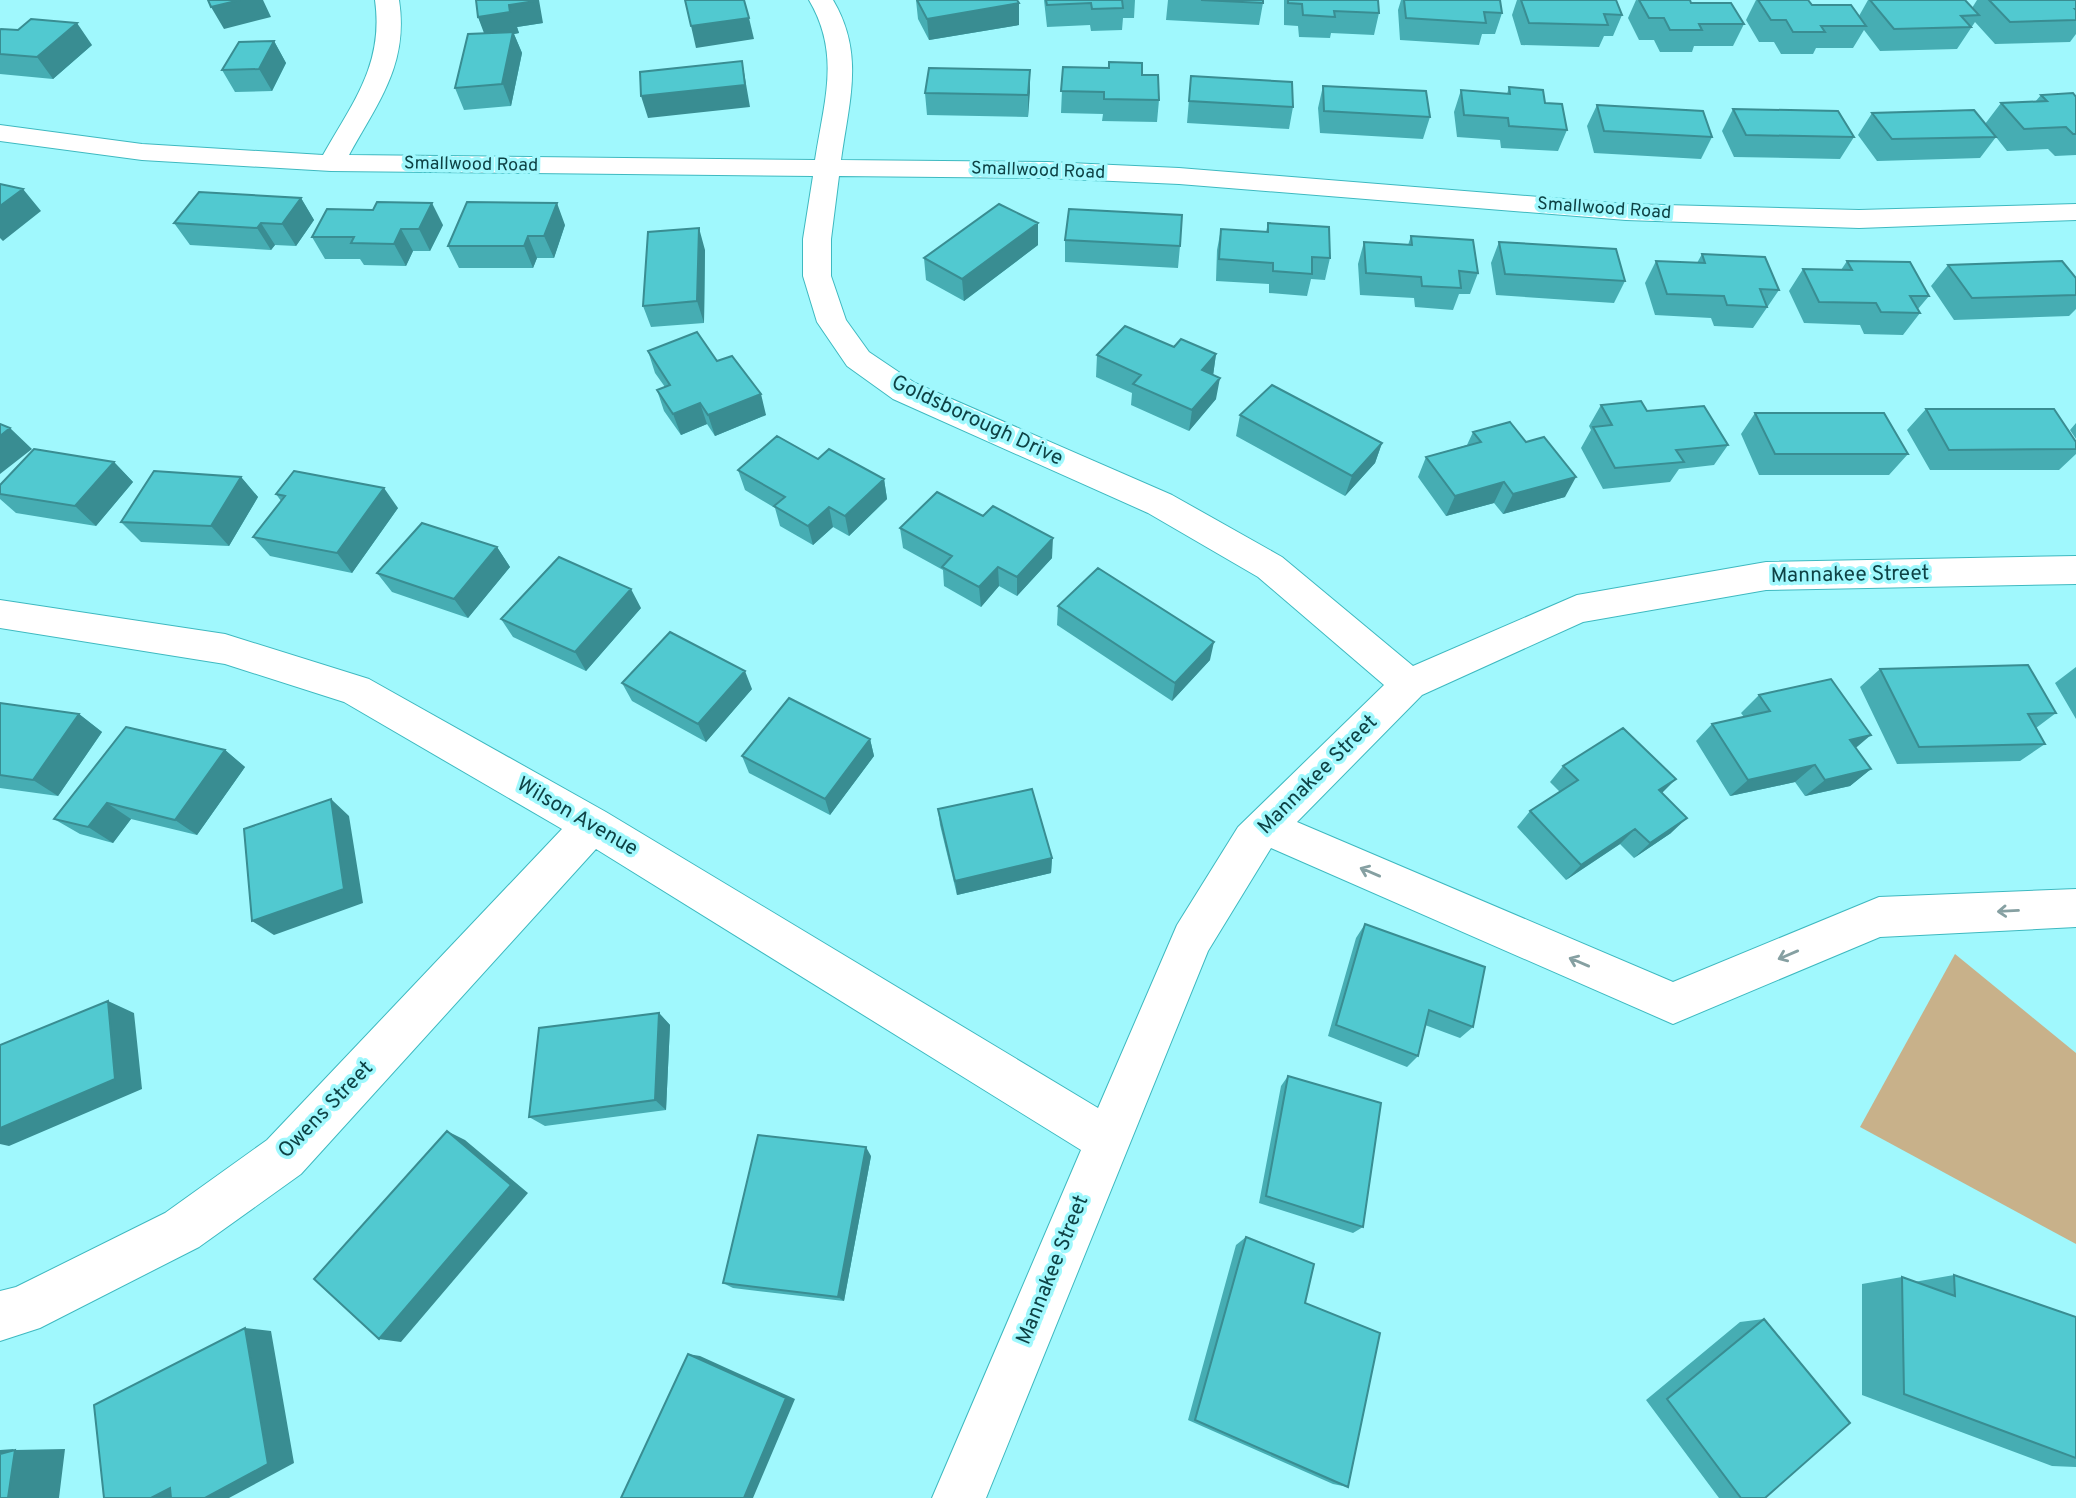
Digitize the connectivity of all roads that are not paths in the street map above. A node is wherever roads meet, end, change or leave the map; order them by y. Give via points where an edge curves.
1 (387, 0) edge
2 (821, 0) edge
3 (0, 133) edge
4 (331, 163) junction
5 (827, 167) junction
6 (2076, 212) edge
7 (2076, 570) edge
8 (0, 614) edge
9 (1409, 684) junction
10 (592, 825) junction
11 (1266, 827) junction
12 (2076, 908) edge
13 (1107, 1140) junction
14 (0, 1316) edge
15 (958, 1498) edge

1 - 4 street via 391,27 381,75
2 - 5 street, Goldsborough Drive via 834,22 842,62
3 - 4 street, Smallwood Road via 142,152
4 - 5 street, Smallwood Road
5 - 6 street, Smallwood Road via 1179,176 1640,212 1859,219
5 - 9 street, Goldsborough Drive via 817,276 832,322 858,359 904,391 1160,505 1270,567
7 - 9 street, Mannakee Street via 1753,578 1577,609
8 - 10 street, Wilson Avenue via 225,649 356,690
9 - 11 street, Mannakee Street
10 - 13 street, Wilson Avenue
10 - 14 street, Owens Street via 284,1157 182,1230 22,1310
12 -> 11 street via 1879,917 1673,1003
11 - 13 street, Mannakee Street via 1252,840 1192,939
13 - 15 street, Mannakee Street

